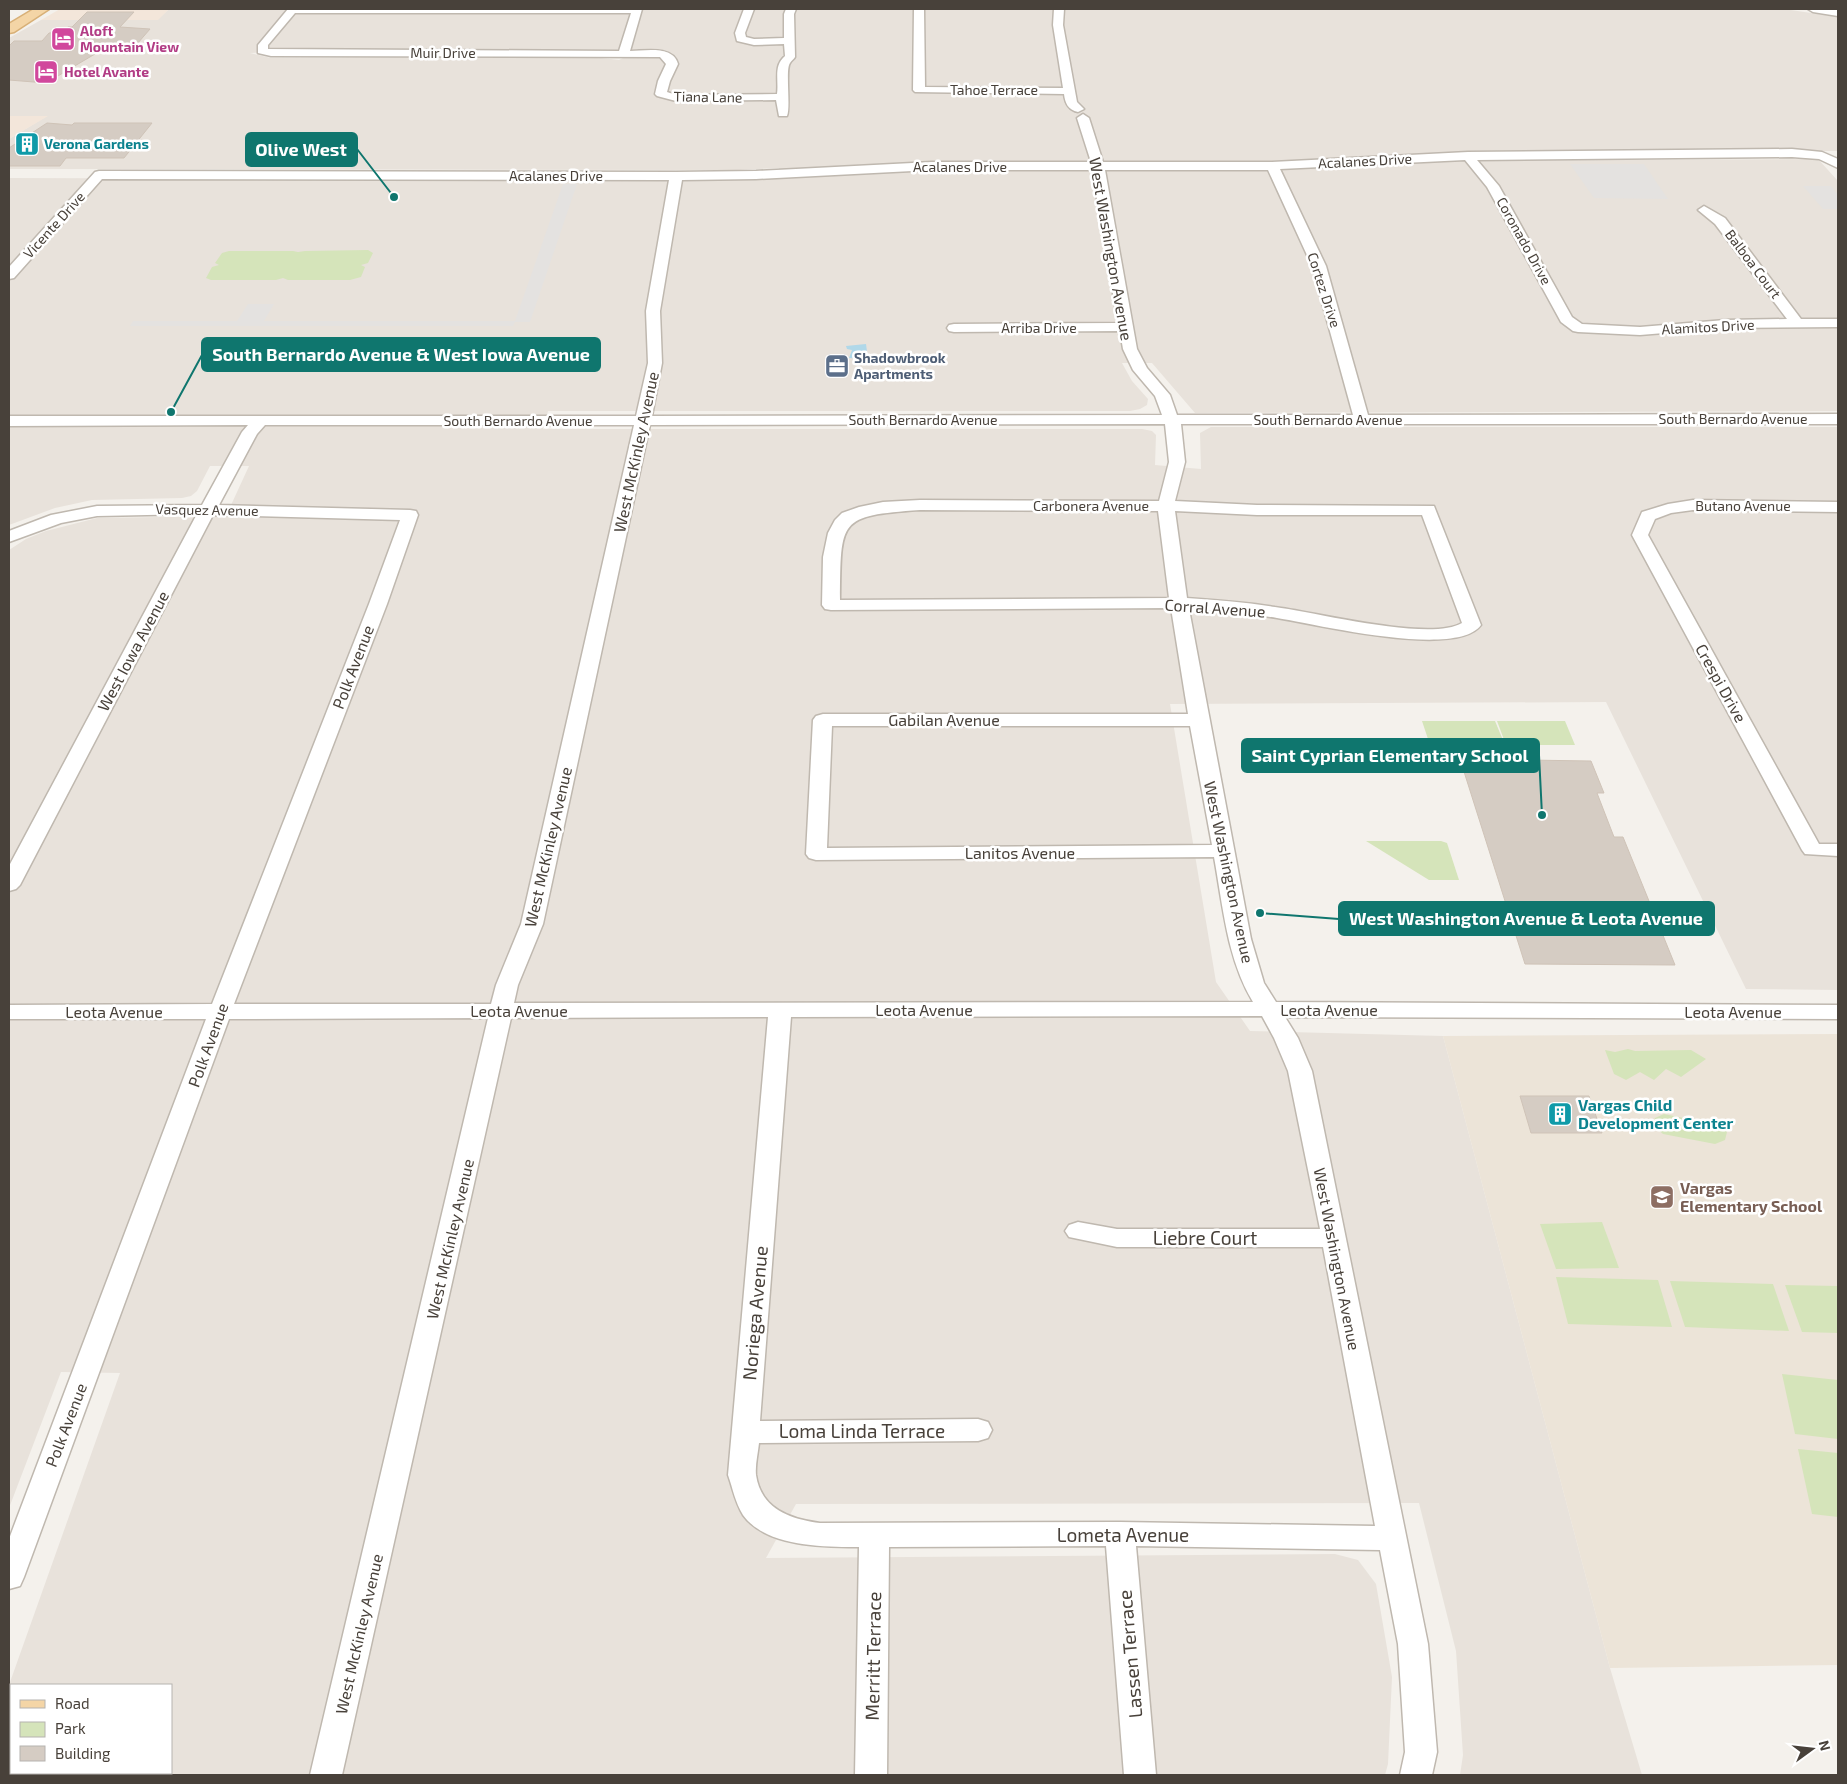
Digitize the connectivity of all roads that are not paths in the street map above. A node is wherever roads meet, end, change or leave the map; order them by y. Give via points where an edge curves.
1 (43, 9) edge
2 (292, 9) edge
3 (637, 9) edge
4 (749, 9) edge
5 (791, 9) edge
6 (919, 9) edge
7 (1059, 9) edge
8 (1813, 9) edge
9 (1838, 13) edge
10 (9, 29) edge
11 (789, 41) junction
12 (624, 53) junction
13 (1069, 90) junction
14 (782, 98) junction
15 (783, 114) dead end
16 (1468, 156) junction
17 (1838, 164) edge
18 (1098, 166) junction
19 (1272, 166) junction
20 (99, 175) joint
21 (676, 176) junction
22 (1704, 210) dead end
23 (9, 275) edge
24 (1797, 323) junction
25 (1838, 324) edge
26 (1124, 327) junction
27 (954, 328) dead end
28 (1578, 328) joint
29 (1838, 419) edge
30 (643, 420) junction
31 (1171, 420) junction
32 (1362, 420) junction
33 (9, 421) edge
34 (261, 421) junction
35 (1166, 506) junction
36 (1838, 507) edge
37 (207, 510) junction
38 (1428, 510) joint
39 (410, 514) joint
40 (1648, 516) joint
41 (9, 537) edge
42 (1179, 603) junction
43 (831, 605) joint
44 (1198, 720) junction
45 (1838, 850) edge
46 (1224, 851) junction
47 (816, 854) joint
48 (9, 886) edge
49 (1269, 1009) junction
50 (780, 1010) junction
51 (502, 1011) junction
52 (9, 1012) edge
53 (220, 1012) junction
54 (1838, 1012) edge
55 (1078, 1231) dead end
56 (1333, 1238) junction
57 (978, 1430) dead end
58 (746, 1432) junction
59 (1120, 1534) junction
60 (864, 1536) junction
61 (1392, 1538) junction
62 (9, 1577) edge
63 (326, 1775) edge
64 (872, 1775) edge
65 (1140, 1775) edge
66 (1416, 1775) edge

1 - 10 main road
2 - 3 street
2 - 12 street, Muir Drive via 263,45 262,51 271,54
3 - 12 street
4 - 11 street via 740,33 741,39
5 - 11 street
6 - 13 street, Tahoe Terrace via 919,90
7 - 13 street, West Washington Avenue via 1058,25
8 - 9 street
11 - 14 street via 790,56 782,68
12 - 14 street, Tiana Lane via 662,54 671,60 661,94 667,96
13 - 18 street, West Washington Avenue via 1070,103 1081,114
14 - 15 street
16 - 17 street, Acalanes Drive via 1792,153 1822,156
16 - 19 street, Acalanes Drive
16 - 28 street, Coronado Drive via 1493,186 1566,319
18 - 19 street, Acalanes Drive
18 - 21 street, Acalanes Drive via 932,166
18 - 26 street, West Washington Avenue
19 - 32 street, Cortez Drive via 1319,266
20 - 21 street, Acalanes Drive
20 - 23 street, Vicente Drive
21 - 30 street, West McKinley Avenue via 654,311 655,363
22 - 24 street, Balboa Court via 1720,221
24 - 25 street, Alamitos Drive
24 - 28 street, Alamitos Drive via 1725,324 1640,331
26 - 27 street, Arriba Drive
26 - 31 street, West Washington Avenue via 1138,368 1162,395
29 - 32 street, South Bernardo Avenue
30 - 31 street, South Bernardo Avenue
30 - 34 street, South Bernardo Avenue
30 - 51 street, West McKinley Avenue via 532,924 510,978
31 - 32 street, South Bernardo Avenue
31 - 35 street, West Washington Avenue via 1175,430 1177,462
33 - 34 street, South Bernardo Avenue
34 - 37 street, West Iowa Avenue via 250,432
35 - 38 street, Carbonera Avenue via 1257,510
35 - 42 street, West Washington Avenue
35 - 43 street, Carbonera Avenue via 920,506 862,511 846,517 834,542
36 - 40 street, Butano Avenue via 1693,505
37 - 39 street, Vasquez Avenue
37 - 41 street, Vasquez Avenue via 97,511 56,519
37 - 48 street, West Iowa Avenue
38 - 42 street, Corral Avenue via 1472,625 1458,633 1390,632 1275,612
39 - 53 street, Polk Avenue
40 - 45 street, Crespi Drive via 1640,535 1812,850
42 - 43 street, Corral Avenue
42 - 44 street, West Washington Avenue
44 - 46 street, West Washington Avenue
44 - 47 street, Gabilan Avenue via 823,720
46 - 47 street, Lanitos Avenue
46 - 49 street, West Washington Avenue via 1245,956 1253,983
49 - 50 street, Leota Avenue
49 - 54 street, Leota Avenue
49 - 56 street, West Washington Avenue via 1300,1071
50 - 51 street, Leota Avenue
50 - 58 street, Noriega Avenue
51 - 53 street, Leota Avenue
51 - 63 street, West McKinley Avenue
52 - 53 street, Leota Avenue
53 - 62 street, Polk Avenue
55 - 56 street, Liebre Court via 1117,1238
56 - 61 street, West Washington Avenue
57 - 58 street, Loma Linda Terrace
58 - 60 street, Noriega Avenue via 742,1475 750,1500 762,1516 790,1531
59 - 60 street, Lometa Avenue
59 - 61 street, Lometa Avenue
59 - 65 street, Lassen Terrace
60 - 64 street, Merritt Terrace
61 - 66 street, West Washington Avenue via 1413,1644 1421,1752

